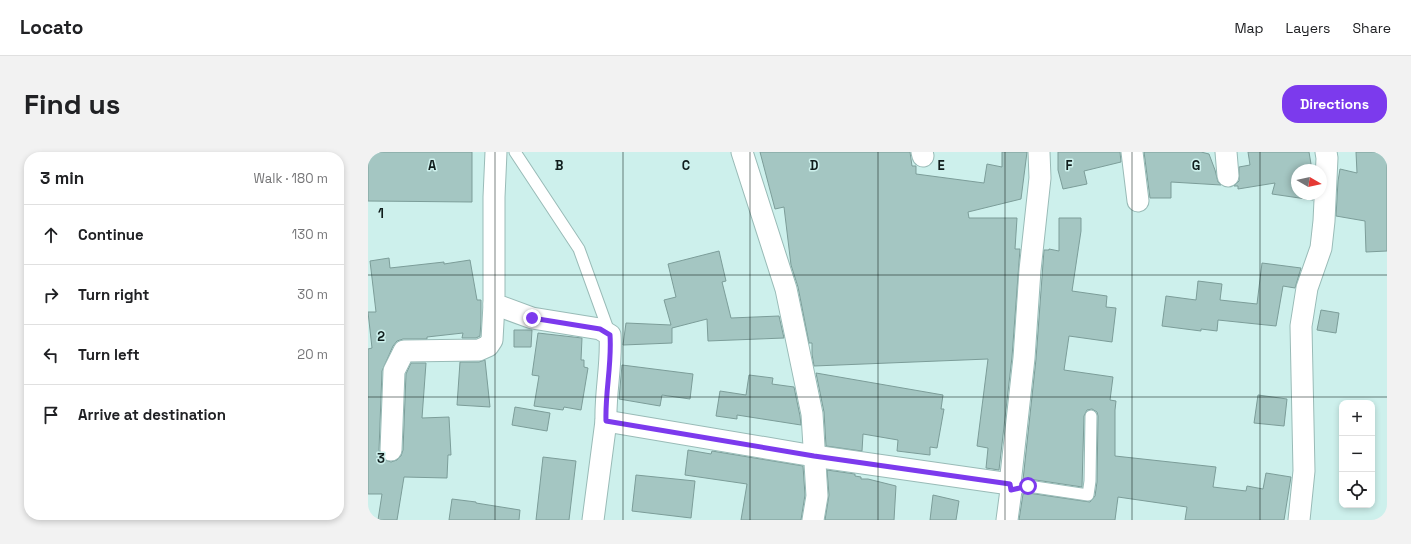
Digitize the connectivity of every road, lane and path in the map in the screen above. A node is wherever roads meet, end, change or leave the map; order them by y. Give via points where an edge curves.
1 (496, 152) edge
2 (515, 152) edge
3 (742, 152) edge
4 (1039, 152) edge
5 (1132, 152) edge
6 (1226, 152) edge
7 (1326, 152) edge
8 (1228, 176) dead end
9 (1138, 201) dead end
10 (494, 304) junction
11 (610, 335) junction
12 (1090, 416) dead end
13 (606, 421) junction
14 (391, 450) dead end
15 (814, 456) junction
16 (1011, 487) junction
17 (593, 520) edge
18 (813, 520) edge
19 (1007, 520) edge
20 (1299, 520) edge

1 - 10 street
2 - 11 lane via 579,250
3 - 15 street via 786,289 812,414
4 - 16 street via 1040,178
5 - 9 street
6 - 8 street
7 - 20 street via 1321,248 1307,288 1301,326 1304,470
10 - 11 street via 532,318 600,329
10 - 14 street via 492,340 488,346 479,350 404,351 394,371
11 - 13 street
12 - 16 lane via 1088,495 1028,486
13 - 15 street
13 - 17 street
15 - 16 street
15 - 18 street via 817,496
16 - 19 street

